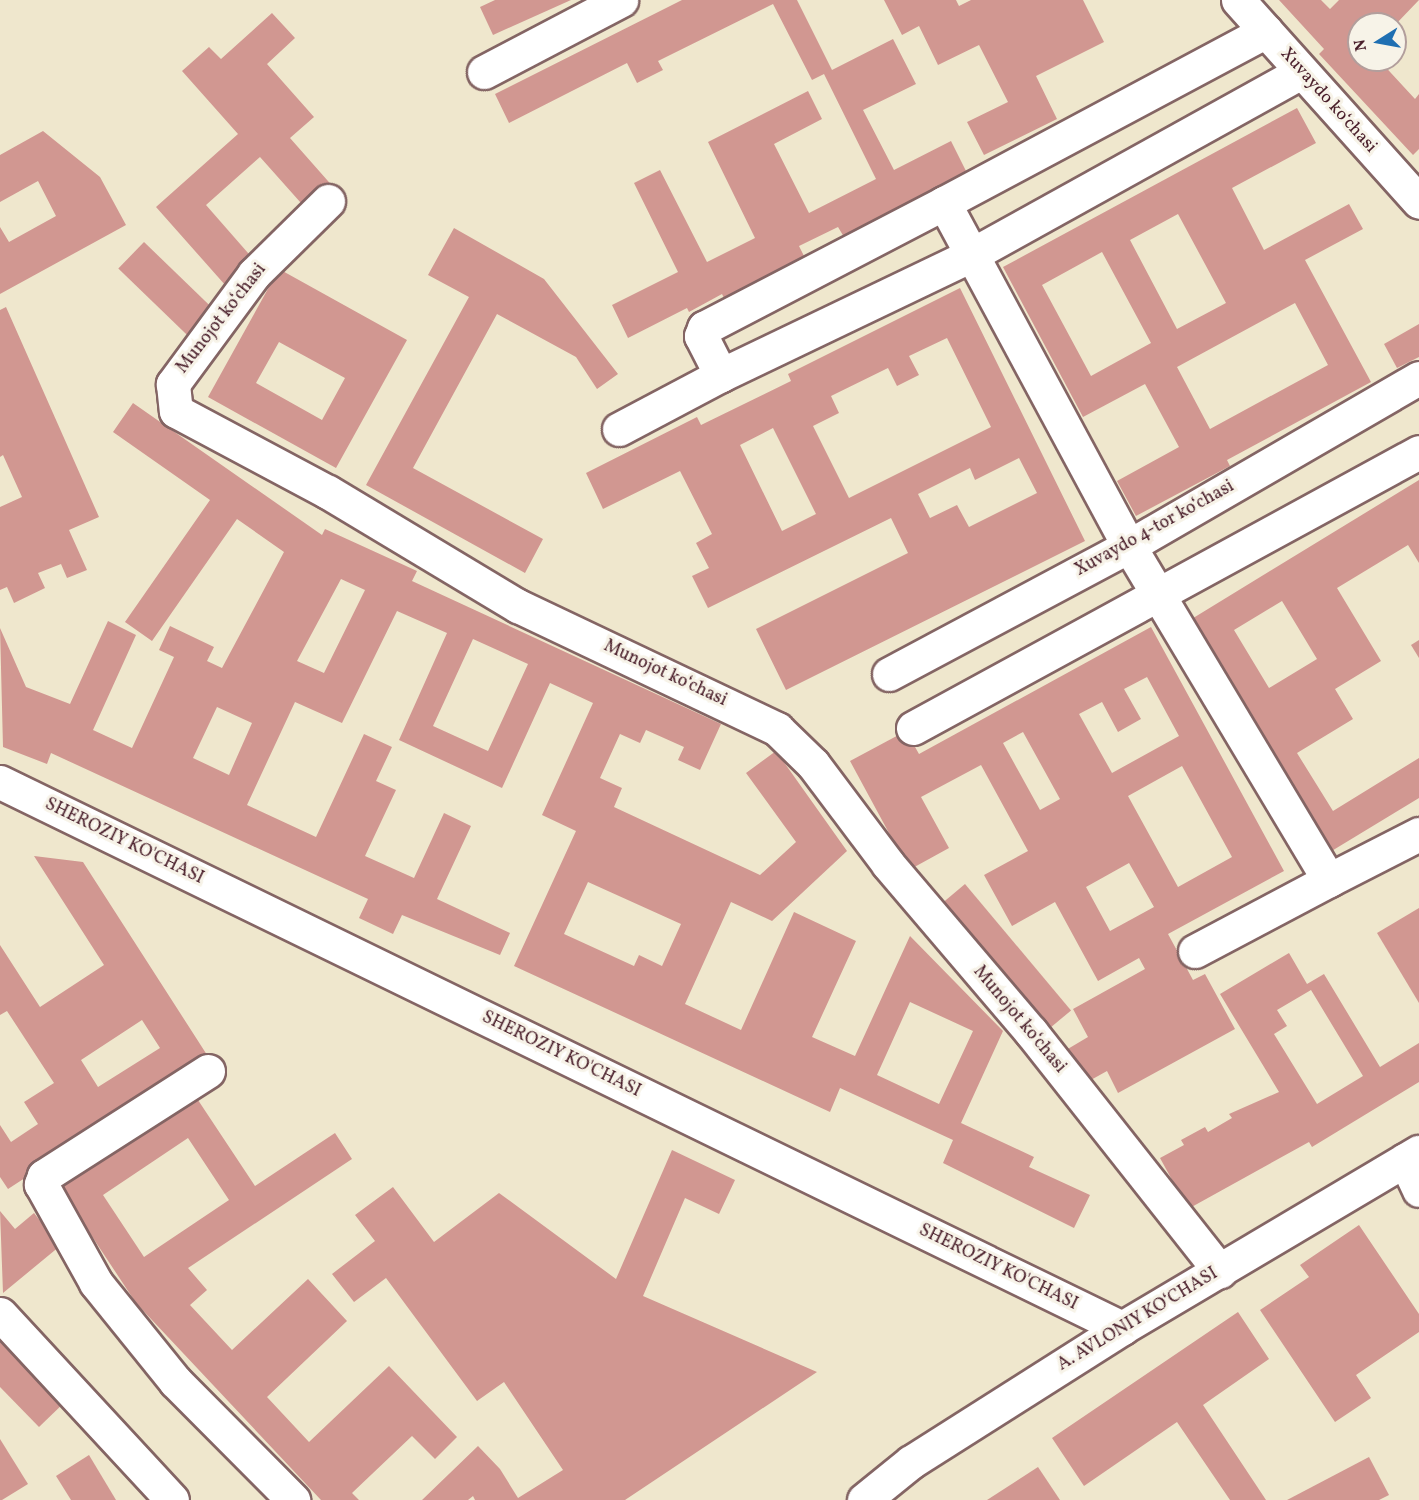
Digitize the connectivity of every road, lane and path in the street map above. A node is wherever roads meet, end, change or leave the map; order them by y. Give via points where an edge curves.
1 (621, 0) edge
2 (1238, 0) edge
3 (1266, 31) junction
4 (484, 72) dead end
5 (1300, 73) junction
6 (1418, 199) edge
7 (328, 201) dead end
8 (944, 203) junction
9 (973, 254) junction
10 (721, 375) junction
11 (1419, 378) edge
12 (620, 429) dead end
13 (1419, 452) edge
14 (1129, 546) junction
15 (1159, 597) junction
16 (889, 674) dead end
17 (914, 728) dead end
18 (0, 782) edge
19 (1419, 834) edge
20 (1329, 880) junction
21 (1194, 951) dead end
22 (208, 1071) dead end
23 (1412, 1156) edge
24 (1419, 1190) edge
25 (1220, 1271) junction
26 (0, 1314) edge
27 (1122, 1328) junction
28 (172, 1500) edge
29 (293, 1500) edge
30 (864, 1500) edge

1 - 4 street
2 - 3 street, Xuvaydo koʻchasi
3 - 5 street, Xuvaydo koʻchasi
3 - 8 street
5 - 6 street, Xuvaydo koʻchasi
5 - 9 street
7 - 25 street, Munojot koʻchasi via 254,274 173,384 176,411 328,492 518,606 777,729 813,764 888,864 1031,1032
8 - 9 street
8 - 10 street via 704,328 701,336
9 - 10 street
9 - 14 street
10 - 12 street
11 - 14 street, Xuvaydo 4-tor koʻchasi
13 - 15 street
14 - 15 street
14 - 16 street, Xuvaydo 4-tor koʻchasi
15 - 17 street
15 - 20 street
18 - 27 street, SHEROZIY KO'CHASI
19 - 20 street
20 - 21 street
22 - 29 street via 44,1176 41,1184 96,1283 175,1381
23 - 24 street
23 - 25 street, A. AVLONIY KO‘CHASI
25 - 27 street, A. AVLONIY KO‘CHASI
26 - 28 street
27 - 30 street, A. AVLONIY KO‘CHASI via 911,1462

